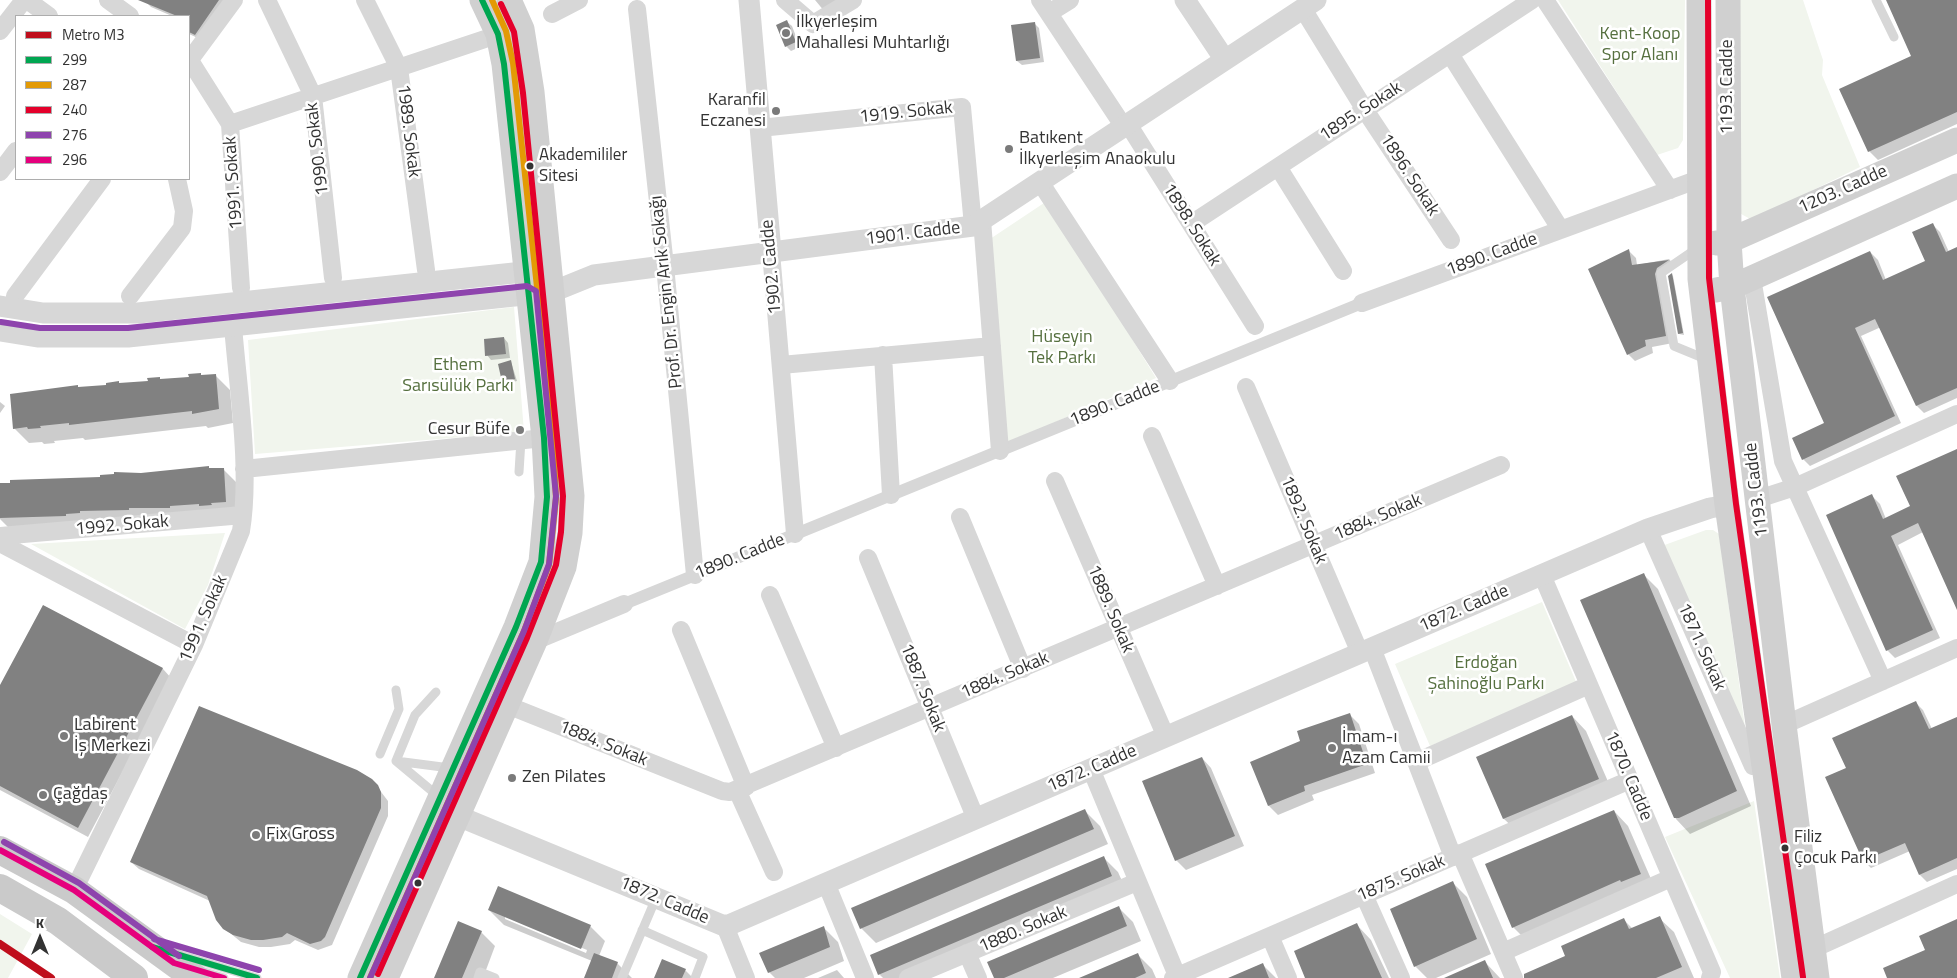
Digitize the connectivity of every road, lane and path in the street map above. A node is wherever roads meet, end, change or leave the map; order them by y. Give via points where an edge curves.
1 (24, 0) edge
2 (27, 0) edge
3 (234, 0) edge
4 (267, 0) edge
5 (365, 0) edge
6 (482, 0) edge
7 (509, 0) edge
8 (579, 0) edge
9 (749, 0) edge
10 (785, 0) edge
11 (853, 0) edge
12 (1070, 0) edge
13 (1185, 0) edge
14 (1532, 0) edge
15 (1545, 0) edge
16 (1699, 0) edge
17 (1728, 0) edge
18 (1876, 0) edge
19 (1310, 4) edge
20 (1045, 7) edge
21 (637, 8) dead end
22 (552, 14) dead end
23 (48, 15) edge
24 (0, 31) edge
25 (1894, 37) dead end
26 (485, 39) dead end
27 (1450, 54) junction
28 (190, 59) edge
29 (1225, 60) junction
30 (190, 62) edge
31 (399, 68) junction
32 (313, 96) junction
33 (1365, 110) junction
34 (230, 124) junction
35 (1126, 125) junction
36 (760, 128) junction
37 (1957, 140) edge
38 (15, 152) edge
39 (1278, 167) junction
40 (0, 172) edge
41 (1699, 179) junction
42 (101, 180) edge
43 (177, 180) edge
44 (1040, 182) junction
45 (1957, 186) edge
46 (1670, 190) junction
47 (977, 223) junction
48 (1191, 224) junction
49 (1562, 230) junction
50 (1451, 240) dead end
51 (1729, 240) junction
52 (1700, 246) junction
53 (771, 252) junction
54 (665, 266) junction
55 (426, 270) dead end
56 (1342, 272) dead end
57 (333, 278) dead end
58 (539, 282) junction
59 (1742, 282) junction
60 (241, 288) dead end
61 (1702, 294) junction
62 (130, 296) dead end
63 (7, 301) edge
64 (1362, 303) joint
65 (233, 326) junction
66 (1255, 326) dead end
67 (0, 331) edge
68 (992, 346) junction
69 (883, 355) junction
70 (1710, 360) junction
71 (781, 365) junction
72 (1170, 381) junction
73 (1246, 387) dead end
74 (1957, 414) edge
75 (1152, 436) dead end
76 (532, 439) junction
77 (1000, 451) junction
78 (1501, 465) dead end
79 (244, 468) junction
80 (519, 472) dead end
81 (1055, 482) dead end
82 (1795, 487) junction
83 (891, 495) junction
84 (1758, 500) junction
85 (1728, 505) junction
86 (244, 516) junction
87 (960, 517) dead end
88 (1648, 529) junction
89 (795, 534) junction
90 (0, 536) edge
91 (0, 544) edge
92 (1314, 545) junction
93 (868, 558) dead end
94 (695, 575) junction
95 (1542, 575) junction
96 (1218, 586) junction
97 (770, 595) dead end
98 (624, 604) joint
99 (1118, 628) junction
100 (680, 630) dead end
101 (535, 642) junction
102 (194, 645) junction
103 (1957, 648) edge
104 (1366, 651) junction
105 (1023, 669) junction
106 (1883, 681) junction
107 (1589, 685) junction
108 (396, 690) dead end
109 (436, 692) dead end
110 (507, 705) junction
111 (930, 708) junction
112 (1784, 725) junction
113 (1166, 737) junction
114 (836, 748) junction
115 (380, 754) dead end
116 (396, 761) junction
117 (1416, 762) junction
118 (1753, 766) dead end
119 (453, 768) junction
120 (1091, 769) junction
121 (1630, 780) junction
122 (741, 788) junction
123 (440, 797) junction
124 (458, 816) junction
125 (976, 819) junction
126 (0, 850) edge
127 (1456, 855) junction
128 (774, 872) dead end
129 (1671, 878) junction
130 (1138, 882) junction
131 (826, 883) junction
132 (1957, 884) edge
133 (0, 888) edge
134 (74, 890) junction
135 (1364, 895) junction
136 (656, 898) junction
137 (725, 926) junction
138 (642, 930) junction
139 (1270, 936) junction
140 (152, 947) junction
141 (1813, 949) junction
142 (1503, 952) junction
143 (967, 953) junction
144 (185, 970) edge
145 (1176, 977) edge
146 (1711, 977) edge
147 (134, 978) edge
148 (224, 978) edge
149 (257, 978) edge
150 (360, 978) edge
151 (386, 978) edge
152 (478, 978) edge
153 (495, 978) edge
154 (622, 978) edge
155 (694, 978) edge
156 (746, 978) edge
157 (865, 978) edge
158 (908, 978) edge
159 (978, 978) edge
160 (1288, 978) edge
161 (1402, 978) edge
162 (1514, 978) edge
163 (1794, 978) edge
164 (1817, 978) edge

1 - 24 street
2 - 23 street
3 - 28 street
4 - 32 street, 1990. Sokak
5 - 31 street, 1989. Sokak
6 - 58 main road via 498,34
7 - 58 main road via 522,29 527,52
8 - 22 street
9 - 36 street, 1902. Cadde
10 - 11 street via 813,24
12 - 20 street
13 - 29 street
14 - 27 street, 1895. Sokak
15 - 46 street
16 - 41 main road, 1193. Cadde
17 - 51 main road, 1193. Cadde
18 - 25 lane
19 - 29 street, 1901. Cadde
19 - 33 street, 1896. Sokak
20 - 35 street, 1898. Sokak
21 - 54 street, Prof. Dr. Engin Arık Sokağı
26 - 31 street
27 - 33 street, 1895. Sokak
27 - 49 street
29 - 35 street, 1901. Cadde
30 - 34 street, 1991. Sokak
31 - 32 street
31 - 55 street, 1989. Sokak
32 - 34 street
32 - 57 street, 1990. Sokak
33 - 39 street, 1895. Sokak
33 - 50 street, 1896. Sokak
34 - 60 street, 1991. Sokak
35 - 44 street, 1901. Cadde
35 - 48 street, 1898. Sokak
36 - 47 street, 1919. Sokak via 962,107
36 - 53 street, 1902. Cadde
37 - 51 main road, 1203. Cadde
38 - 40 street
39 - 48 street, 1895. Sokak
39 - 56 street
41 - 46 street, 1890. Cadde
41 - 52 main road, 1193. Cadde
42 - 63 street
43 - 62 street via 184,211 182,228
44 - 47 street, 1901. Cadde
44 - 72 street
45 - 59 main road
46 - 49 street, 1890. Cadde
47 - 53 street, 1901. Cadde
47 - 68 street
48 - 66 street, 1898. Sokak
49 - 64 street, 1890. Cadde
51 - 52 main road, 1203. Cadde
51 - 59 main road, 1193. Cadde
52 - 61 main road, 1193. Cadde
52 - 70 lane via 1661,273 1674,346
53 - 54 street, 1901. Cadde
53 - 71 street, 1902. Cadde
54 - 58 street, 1901. Cadde
54 - 94 street, Prof. Dr. Engin Arık Sokağı
58 - 63 street, 1901. Cadde via 138,313 43,313
58 - 65 street, 1901. Cadde
58 - 76 main road
58 - 101 main road via 572,496 564,567
59 - 61 main road
59 - 82 street via 1783,461
59 - 84 main road, 1193. Cadde
61 - 70 main road, 1193. Cadde
64 - 72 street, 1890. Cadde
65 - 67 street, 1901. Cadde via 122,338 39,337
65 - 79 street, 1991. Sokak
68 - 69 street
68 - 77 street
69 - 71 street
69 - 83 street
70 - 85 main road, 1193. Cadde
71 - 89 street, 1902. Cadde
72 - 77 street, 1890. Cadde
73 - 92 street, 1892. Sokak
74 - 82 street
75 - 96 street
76 - 79 street
76 - 80 lane
76 - 119 main road via 548,497 541,562 516,627
77 - 83 street, 1890. Cadde
78 - 92 street, 1884. Sokak
79 - 86 street, 1991. Sokak
81 - 99 street, 1889. Sokak
82 - 84 street
82 - 106 street
83 - 89 street, 1890. Cadde
84 - 85 main road
84 - 112 main road, 1193. Cadde
85 - 88 street, 1872. Cadde
85 - 163 main road, 1193. Cadde
86 - 90 street, 1992. Sokak
86 - 102 street, 1991. Sokak via 237,543
87 - 105 street
88 - 95 street, 1872. Cadde
88 - 118 street, 1871. Sokak
89 - 94 street, 1890. Cadde
91 - 102 street
92 - 96 street, 1884. Sokak
92 - 104 street, 1892. Sokak
93 - 111 street, 1887. Sokak
94 - 98 street, 1890. Cadde
95 - 104 street, 1872. Cadde
95 - 107 street, 1870. Cadde
96 - 99 street, 1884. Sokak
97 - 114 street
98 - 101 street, 1890. Cadde
99 - 105 street, 1884. Sokak
99 - 113 street, 1889. Sokak
100 - 122 street
101 - 110 main road
102 - 134 street, 1991. Sokak
103 - 106 street
104 - 113 street, 1872. Cadde
104 - 117 street, 1892. Sokak
105 - 111 street, 1884. Sokak
106 - 112 street
107 - 117 street
107 - 121 street, 1870. Cadde
108 - 115 lane via 399,709
109 - 116 lane via 415,714
110 - 122 street, 1884. Sokak via 722,791
110 - 124 main road
111 - 114 street, 1884. Sokak
111 - 125 street, 1887. Sokak
112 - 141 main road, 1193. Cadde
113 - 120 street, 1872. Cadde
114 - 122 street, 1884. Sokak
116 - 119 lane
116 - 123 lane
117 - 127 street, 1892. Sokak
119 - 123 main road
120 - 125 street, 1872. Cadde
120 - 130 street
121 - 127 street, 1875. Sokak
121 - 129 street, 1870. Cadde
122 - 128 street
123 - 150 main road
124 - 136 street, 1872. Cadde
124 - 151 main road
125 - 131 street, 1872. Cadde
126 - 134 main road
127 - 135 street, 1875. Sokak
127 - 142 street, 1892. Sokak
129 - 142 street
129 - 146 street, 1870. Cadde via 1712,972
130 - 143 street, 1880. Sokak
130 - 145 street
131 - 137 street, 1872. Cadde
131 - 157 street
132 - 141 street
133 - 147 main road via 58,921
134 - 140 main road
135 - 139 street, 1875. Sokak
135 - 161 street
136 - 137 street, 1872. Cadde
136 - 138 lane
137 - 156 street
138 - 154 lane
138 - 155 lane via 703,957
139 - 145 street, 1875. Sokak
139 - 160 street
140 - 144 main road
140 - 149 lane
141 - 164 main road, 1193. Cadde
142 - 162 street, 1892. Sokak
143 - 158 street, 1880. Sokak
143 - 159 street
144 - 148 lane
152 - 153 lane via 480,972

